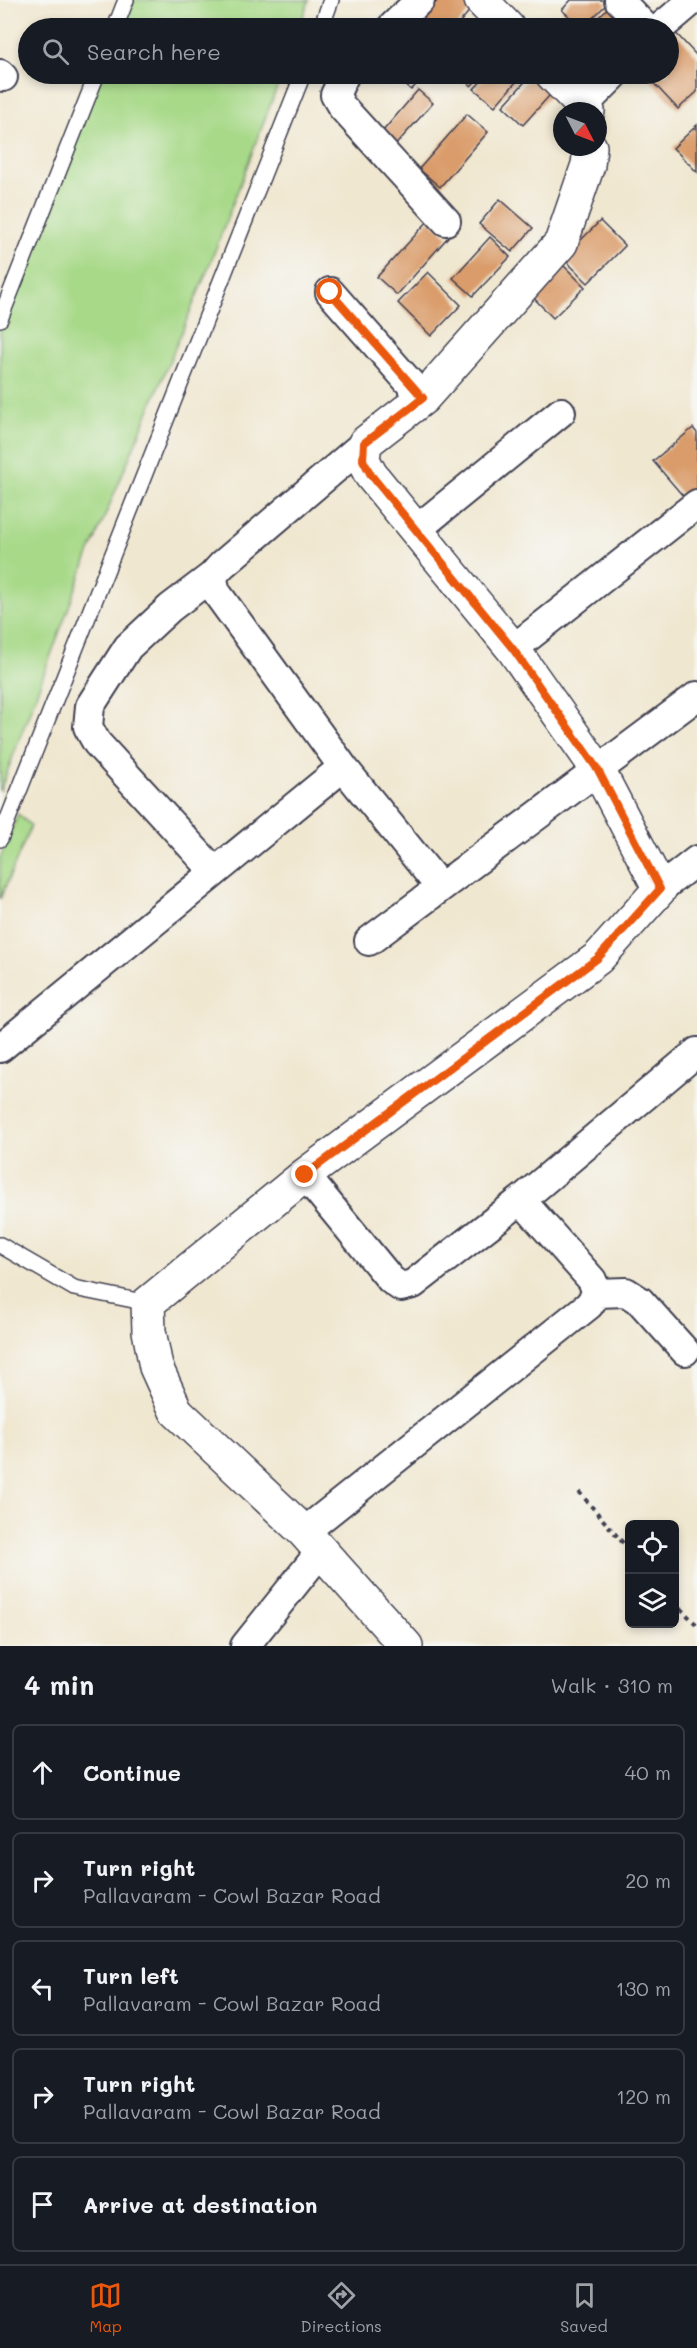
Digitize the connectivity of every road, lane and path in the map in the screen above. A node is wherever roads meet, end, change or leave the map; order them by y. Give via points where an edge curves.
1 (126, 0) edge
2 (331, 0) edge
3 (420, 0) edge
4 (481, 0) edge
5 (620, 0) edge
6 (693, 0) edge
7 (119, 18) edge
8 (325, 18) edge
9 (401, 18) edge
10 (498, 18) edge
11 (637, 18) edge
12 (672, 18) edge
13 (93, 84) edge
14 (299, 84) edge
15 (340, 84) edge
16 (561, 84) edge
17 (606, 84) edge
18 (578, 102) edge
19 (591, 102) edge
20 (589, 156) edge
21 (446, 221) dead end
22 (330, 292) dead end
23 (0, 319) edge
24 (423, 398) junction
25 (561, 412) dead end
26 (364, 443) junction
27 (697, 504) edge
28 (416, 530) junction
29 (213, 576) junction
30 (513, 649) junction
31 (697, 696) edge
32 (343, 767) junction
33 (598, 770) junction
34 (0, 839) edge
35 (697, 860) edge
36 (215, 872) junction
37 (440, 887) junction
38 (660, 889) junction
39 (369, 941) dead end
40 (0, 1048) edge
41 (697, 1052) edge
42 (305, 1175) junction
43 (521, 1200) junction
44 (0, 1245) edge
45 (597, 1293) junction
46 (148, 1303) junction
47 (685, 1351) dead end
48 (579, 1492) dead end
49 (313, 1541) junction
50 (625, 1545) edge
51 (679, 1606) edge
52 (697, 1625) edge
53 (245, 1646) edge
54 (406, 1646) edge

1 - 7 lane
2 - 8 lane
3 - 9 street
4 - 10 street
5 - 11 street
6 - 12 street
13 - 23 lane
14 - 34 lane
15 - 21 street via 335,95 342,107
16 - 18 street
17 - 19 street
20 - 24 street via 561,243
22 - 24 street
24 - 26 street
25 - 28 street
26 - 28 street via 363,460 371,475
26 - 29 street
27 - 30 street
28 - 30 street
29 - 32 street via 216,592
29 - 36 street via 170,608 128,647 90,706 88,727 97,743
30 - 33 street
31 - 33 street
32 - 36 street
32 - 37 street
33 - 37 street
33 - 38 street
35 - 38 street
36 - 40 street
37 - 39 street
38 - 42 street via 598,958
41 - 43 street
42 - 43 street via 391,1280 401,1287 414,1284
42 - 46 street
43 - 45 street via 592,1280
44 - 46 lane via 74,1288
45 - 47 street via 626,1292 633,1296
45 - 49 street via 589,1305
46 - 49 street via 156,1367 176,1411
48 - 50 path
49 - 53 street
49 - 54 street
51 - 52 path

